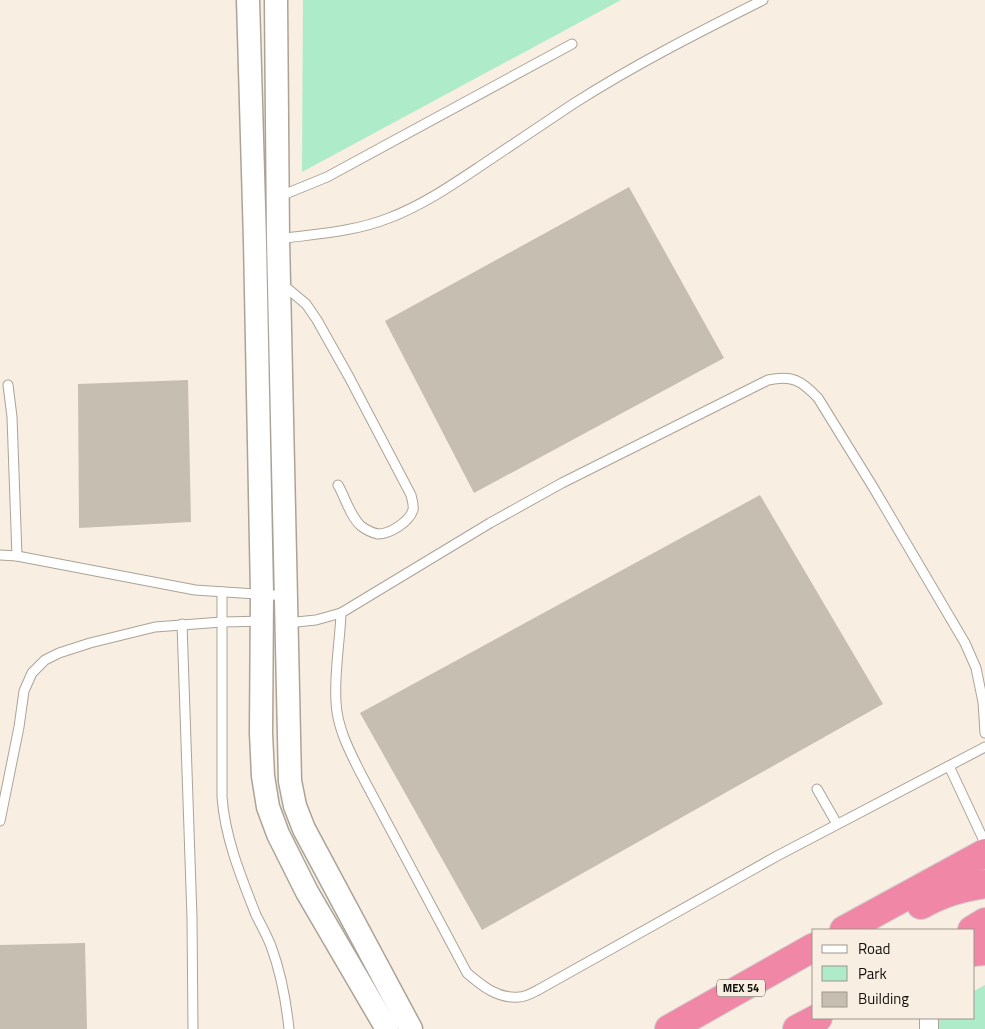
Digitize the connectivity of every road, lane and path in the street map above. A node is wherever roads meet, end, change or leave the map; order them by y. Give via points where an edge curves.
1 (248, 0) edge
2 (276, 0) edge
3 (763, 0) edge
4 (572, 44) dead end
5 (278, 197) junction
6 (267, 240) junction
7 (280, 282) junction
8 (8, 385) dead end
9 (338, 485) dead end
10 (0, 556) edge
11 (17, 556) junction
12 (222, 592) junction
13 (262, 594) junction
14 (287, 596) junction
15 (341, 613) junction
16 (222, 622) junction
17 (275, 622) junction
18 (182, 624) junction
19 (985, 733) edge
20 (985, 747) edge
21 (949, 766) junction
22 (817, 789) dead end
23 (2, 800) edge
24 (0, 821) edge
25 (837, 824) junction
26 (985, 843) edge
27 (985, 852) edge
28 (985, 884) edge
29 (985, 922) edge
30 (846, 929) edge
31 (879, 929) edge
32 (974, 929) edge
33 (812, 948) edge
34 (812, 966) edge
35 (765, 975) junction
36 (816, 1019) edge
37 (194, 1029) edge
38 (289, 1029) edge
39 (387, 1029) edge
40 (411, 1029) edge
41 (669, 1029) edge
42 (797, 1029) edge

1 - 6 street
2 - 5 street
3 - 6 lane via 629,70 413,208 356,228
4 - 5 lane via 328,176
5 - 6 street
6 - 7 street
6 - 13 street
7 - 9 lane via 306,304 327,337 411,495 413,510 401,525 378,534 361,526
7 - 14 street
8 - 11 lane
10 - 11 lane
11 - 12 lane via 195,590
12 - 13 lane
12 - 16 lane
13 - 14 lane
13 - 17 street
14 - 17 street
15 - 17 lane via 316,620
15 - 19 lane via 562,483 768,380 783,377 796,380 818,398 965,643 976,668
15 - 25 lane via 336,703 346,742 468,973 491,992 521,997 538,990
16 - 17 lane
16 - 18 lane
16 - 38 lane via 223,819 279,972
17 - 39 street via 262,742 268,807 307,892
17 - 40 street via 295,806 304,830
18 - 23 lane via 59,653 32,672 24,690
18 - 37 lane
20 - 21 lane
21 - 25 lane
21 - 26 lane
22 - 25 lane
23 - 24 lane
27 - 30 highway
28 - 31 highway via 944,893
29 - 32 highway
33 - 35 highway, MEX 54
34 - 35 highway via 786,974
35 - 41 highway, MEX 54
36 - 42 highway

